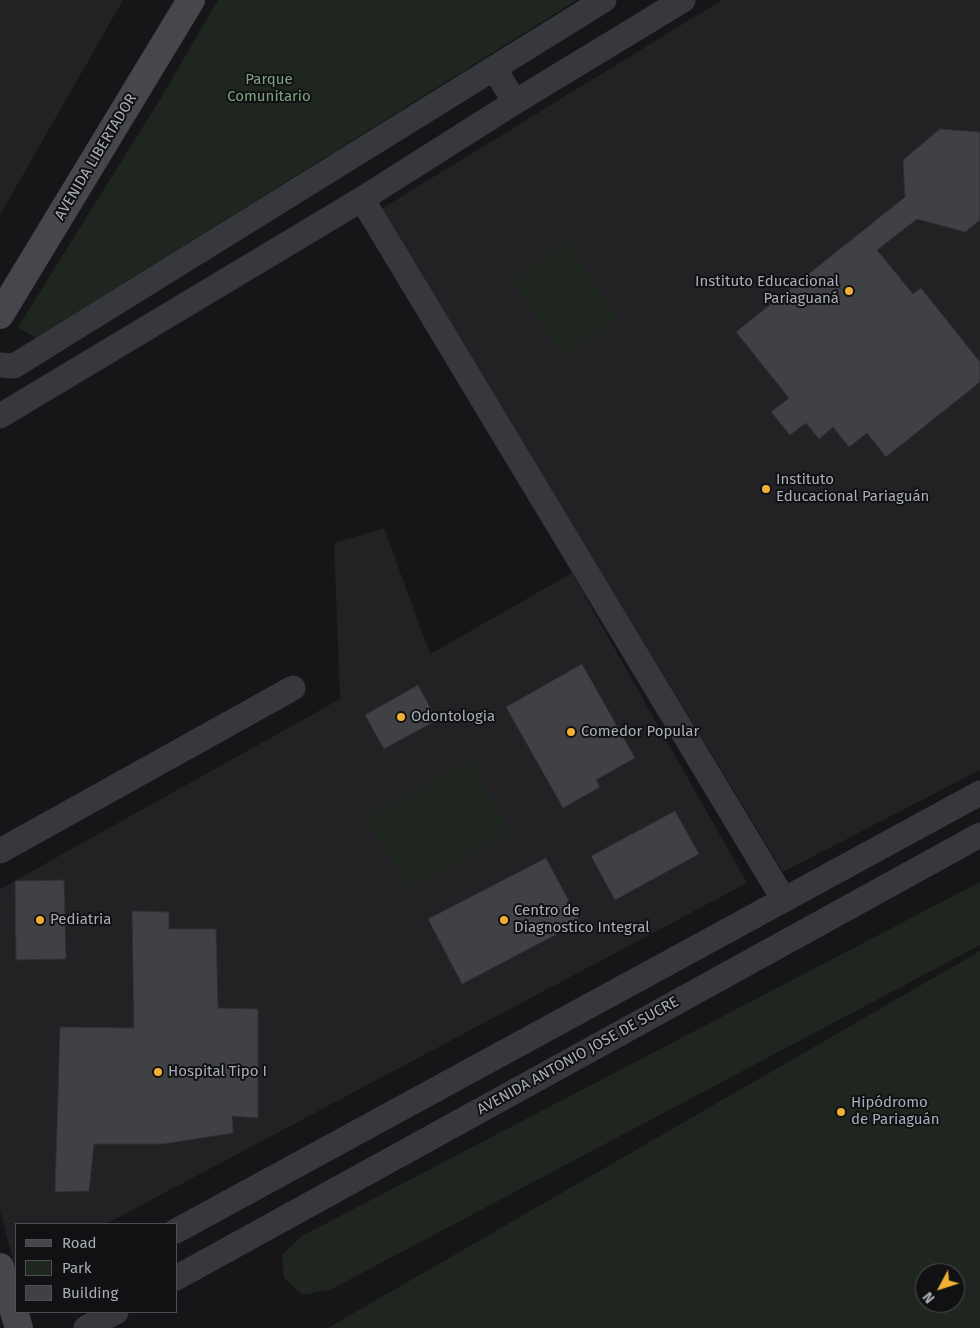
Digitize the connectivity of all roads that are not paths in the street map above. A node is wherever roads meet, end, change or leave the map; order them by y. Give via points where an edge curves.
1 (191, 0) edge
2 (604, 0) edge
3 (683, 0) edge
4 (494, 68) junction
5 (515, 102) junction
6 (362, 199) junction
7 (0, 314) edge
8 (0, 365) edge
9 (0, 416) edge
10 (293, 688) dead end
11 (980, 793) edge
12 (980, 834) edge
13 (0, 851) edge
14 (784, 900) junction
15 (178, 1230) edge
16 (0, 1267) edge
17 (178, 1277) edge
18 (15, 1302) edge
19 (114, 1313) edge
20 (86, 1328) edge

1 - 7 main road, AVENIDA LIBERTADOR
2 - 4 street
3 - 5 street
4 - 5 street
4 - 8 street via 14,366
5 - 6 street
6 - 9 street
6 - 14 street
10 - 13 street
11 - 14 street
12 - 17 street, AVENIDA ANTONIO JOSE DE SUCRE
14 - 15 street
16 - 18 main road
19 - 20 street

